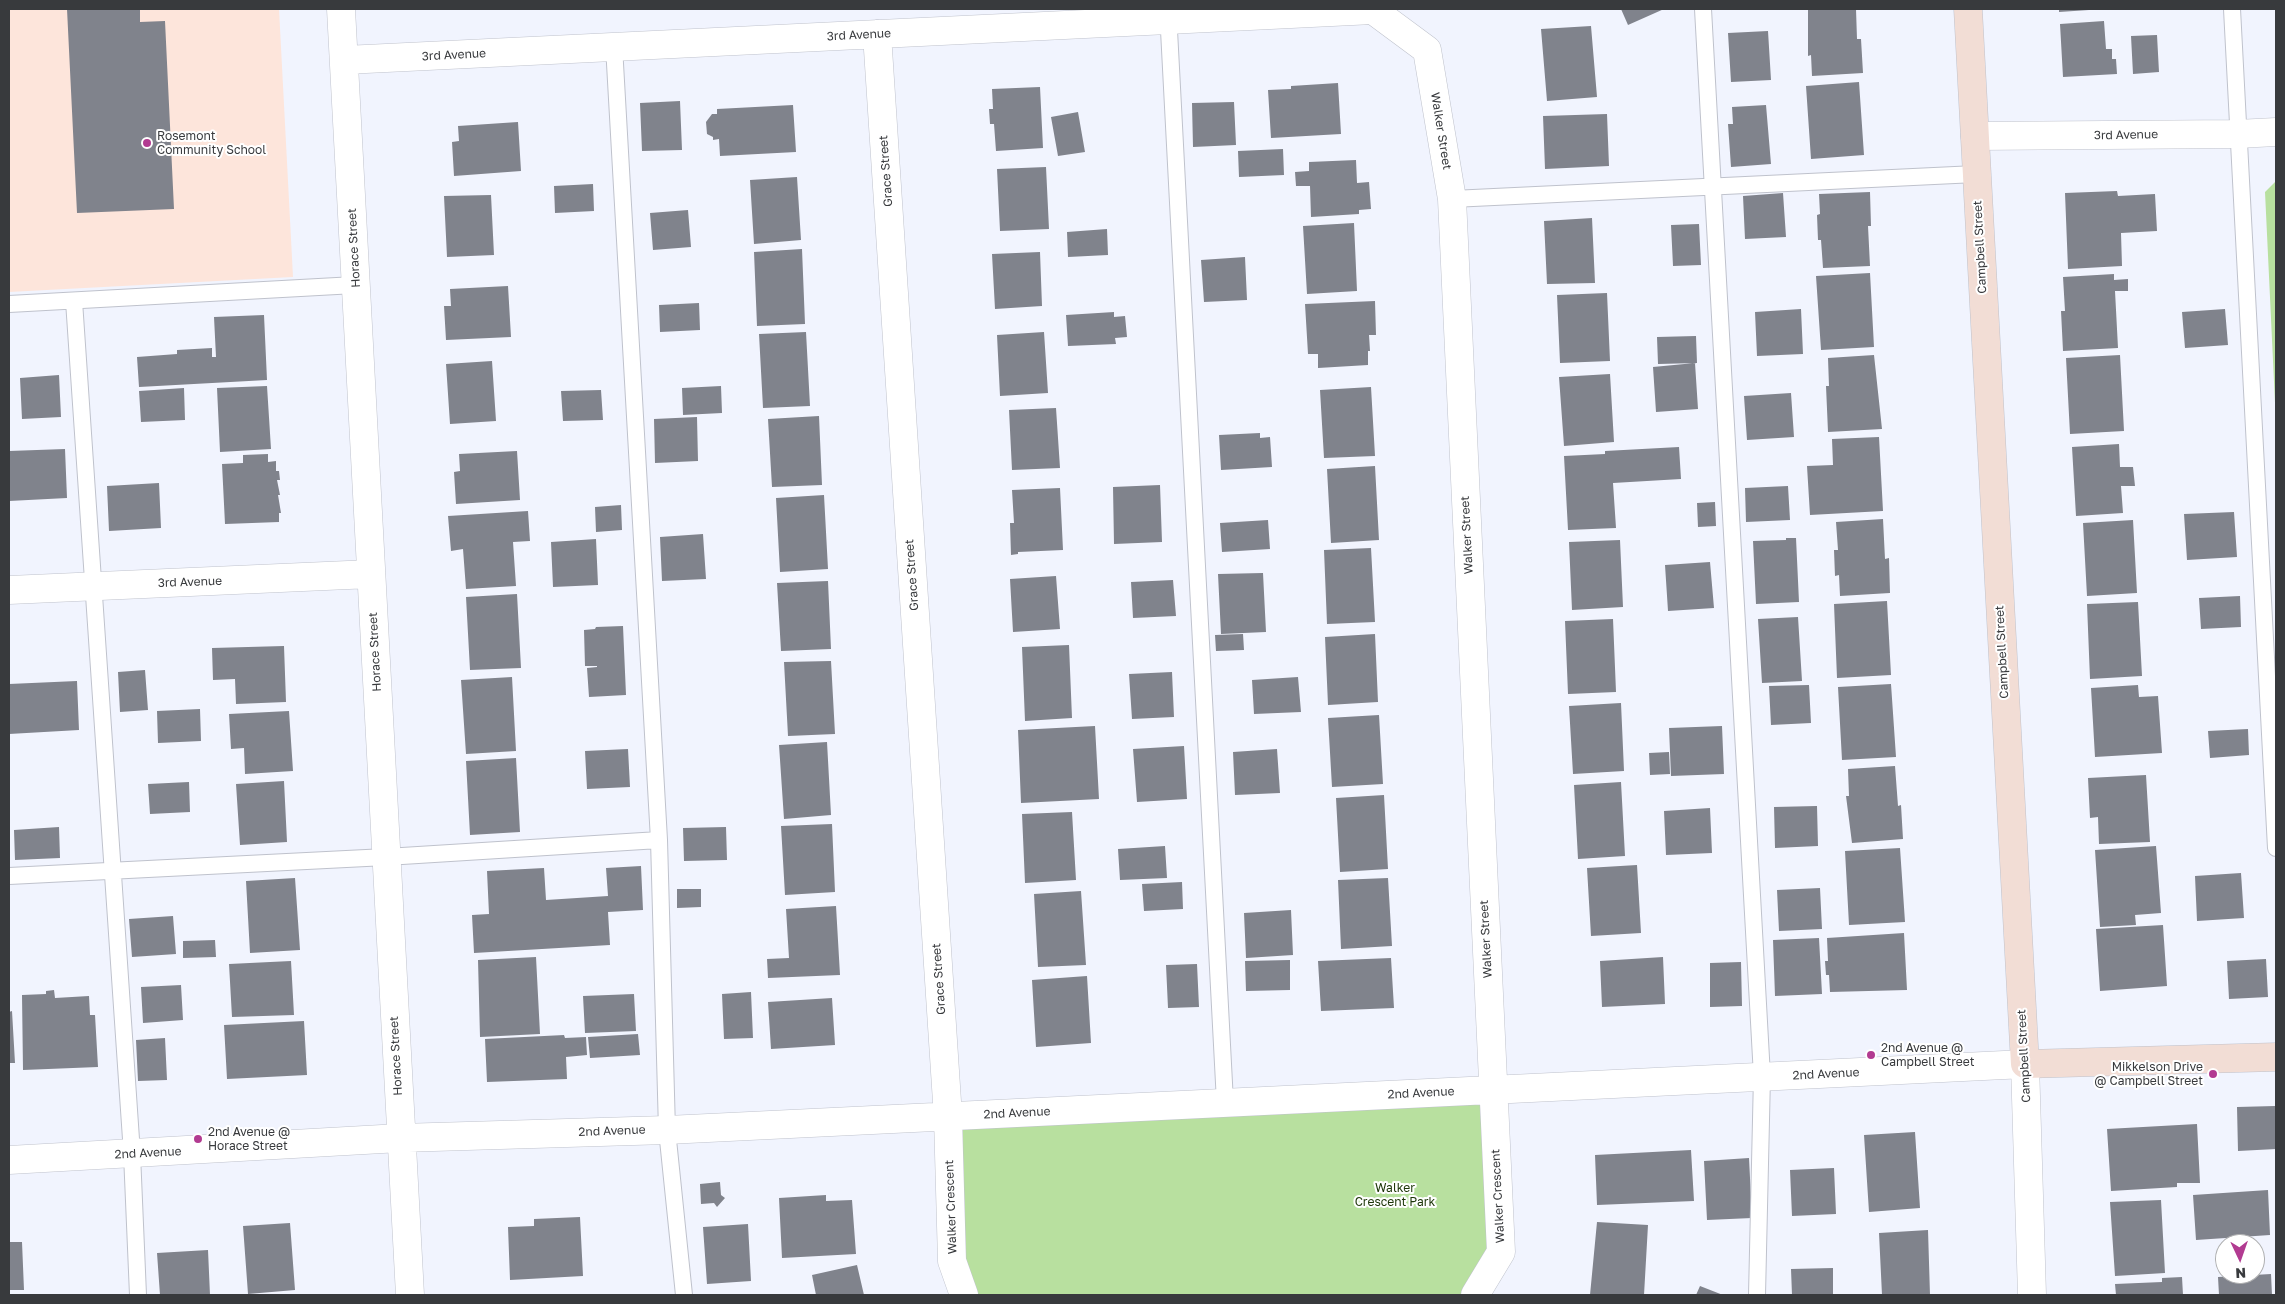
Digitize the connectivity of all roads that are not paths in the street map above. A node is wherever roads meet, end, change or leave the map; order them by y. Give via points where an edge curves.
1 (341, 9) edge
2 (1703, 9) edge
3 (1968, 9) edge
4 (2232, 9) edge
5 (1373, 10) edge
6 (1168, 14) edge
7 (877, 34) junction
8 (614, 46) junction
9 (345, 60) junction
10 (2276, 132) edge
11 (2237, 134) junction
12 (1975, 136) junction
13 (1976, 174) junction
14 (1714, 187) junction
15 (1452, 199) junction
16 (355, 285) junction
17 (74, 301) junction
18 (9, 304) edge
19 (371, 574) junction
20 (93, 586) junction
21 (9, 590) edge
22 (659, 840) junction
23 (2276, 848) edge
24 (386, 857) junction
25 (112, 870) junction
26 (9, 876) edge
27 (2276, 1057) edge
28 (2025, 1064) junction
29 (1762, 1076) junction
30 (1493, 1089) junction
31 (1225, 1102) junction
32 (948, 1117) junction
33 (668, 1130) junction
34 (400, 1138) junction
35 (132, 1154) junction
36 (9, 1160) edge
37 (138, 1295) edge
38 (410, 1295) edge
39 (684, 1295) edge
40 (964, 1295) edge
41 (1475, 1295) edge
42 (1757, 1295) edge
43 (2032, 1295) edge

1 - 9 street, Horace Street
2 - 14 lane
3 - 12 street, Campbell Street
4 - 11 lane
5 - 6 street, 3rd Avenue
5 - 15 street, Walker Street via 1427,50
6 - 7 street, 3rd Avenue
6 - 31 lane
7 - 8 street, 3rd Avenue
7 - 32 street, Grace Street
8 - 9 street, 3rd Avenue
8 - 22 lane
9 - 16 street, Horace Street
10 - 11 street, 3rd Avenue
11 - 12 street, 3rd Avenue
11 - 23 lane
12 - 13 street, Campbell Street
13 - 14 lane
13 - 28 street, Campbell Street
14 - 15 lane
14 - 29 lane
15 - 30 street, Walker Street
16 - 17 lane
16 - 19 street, Horace Street
17 - 18 lane
17 - 20 lane
19 - 20 street, 3rd Avenue
19 - 24 street, Horace Street
20 - 21 street, 3rd Avenue
20 - 25 lane
22 - 24 lane
22 - 33 lane
24 - 25 lane
24 - 34 street, Horace Street
25 - 26 lane
25 - 35 lane
27 - 28 street
28 - 29 street, 2nd Avenue
28 - 43 street, Campbell Street
29 - 30 street, 2nd Avenue
29 - 42 lane
30 - 31 street, 2nd Avenue
30 - 41 street, Walker Crescent via 1501,1252
31 - 32 street, 2nd Avenue
32 - 33 street, 2nd Avenue
32 - 40 street, Walker Crescent via 952,1261
33 - 34 street, 2nd Avenue
33 - 39 lane
34 - 35 street, 2nd Avenue
34 - 38 street, Horace Street
35 - 36 street, 2nd Avenue
35 - 37 lane

